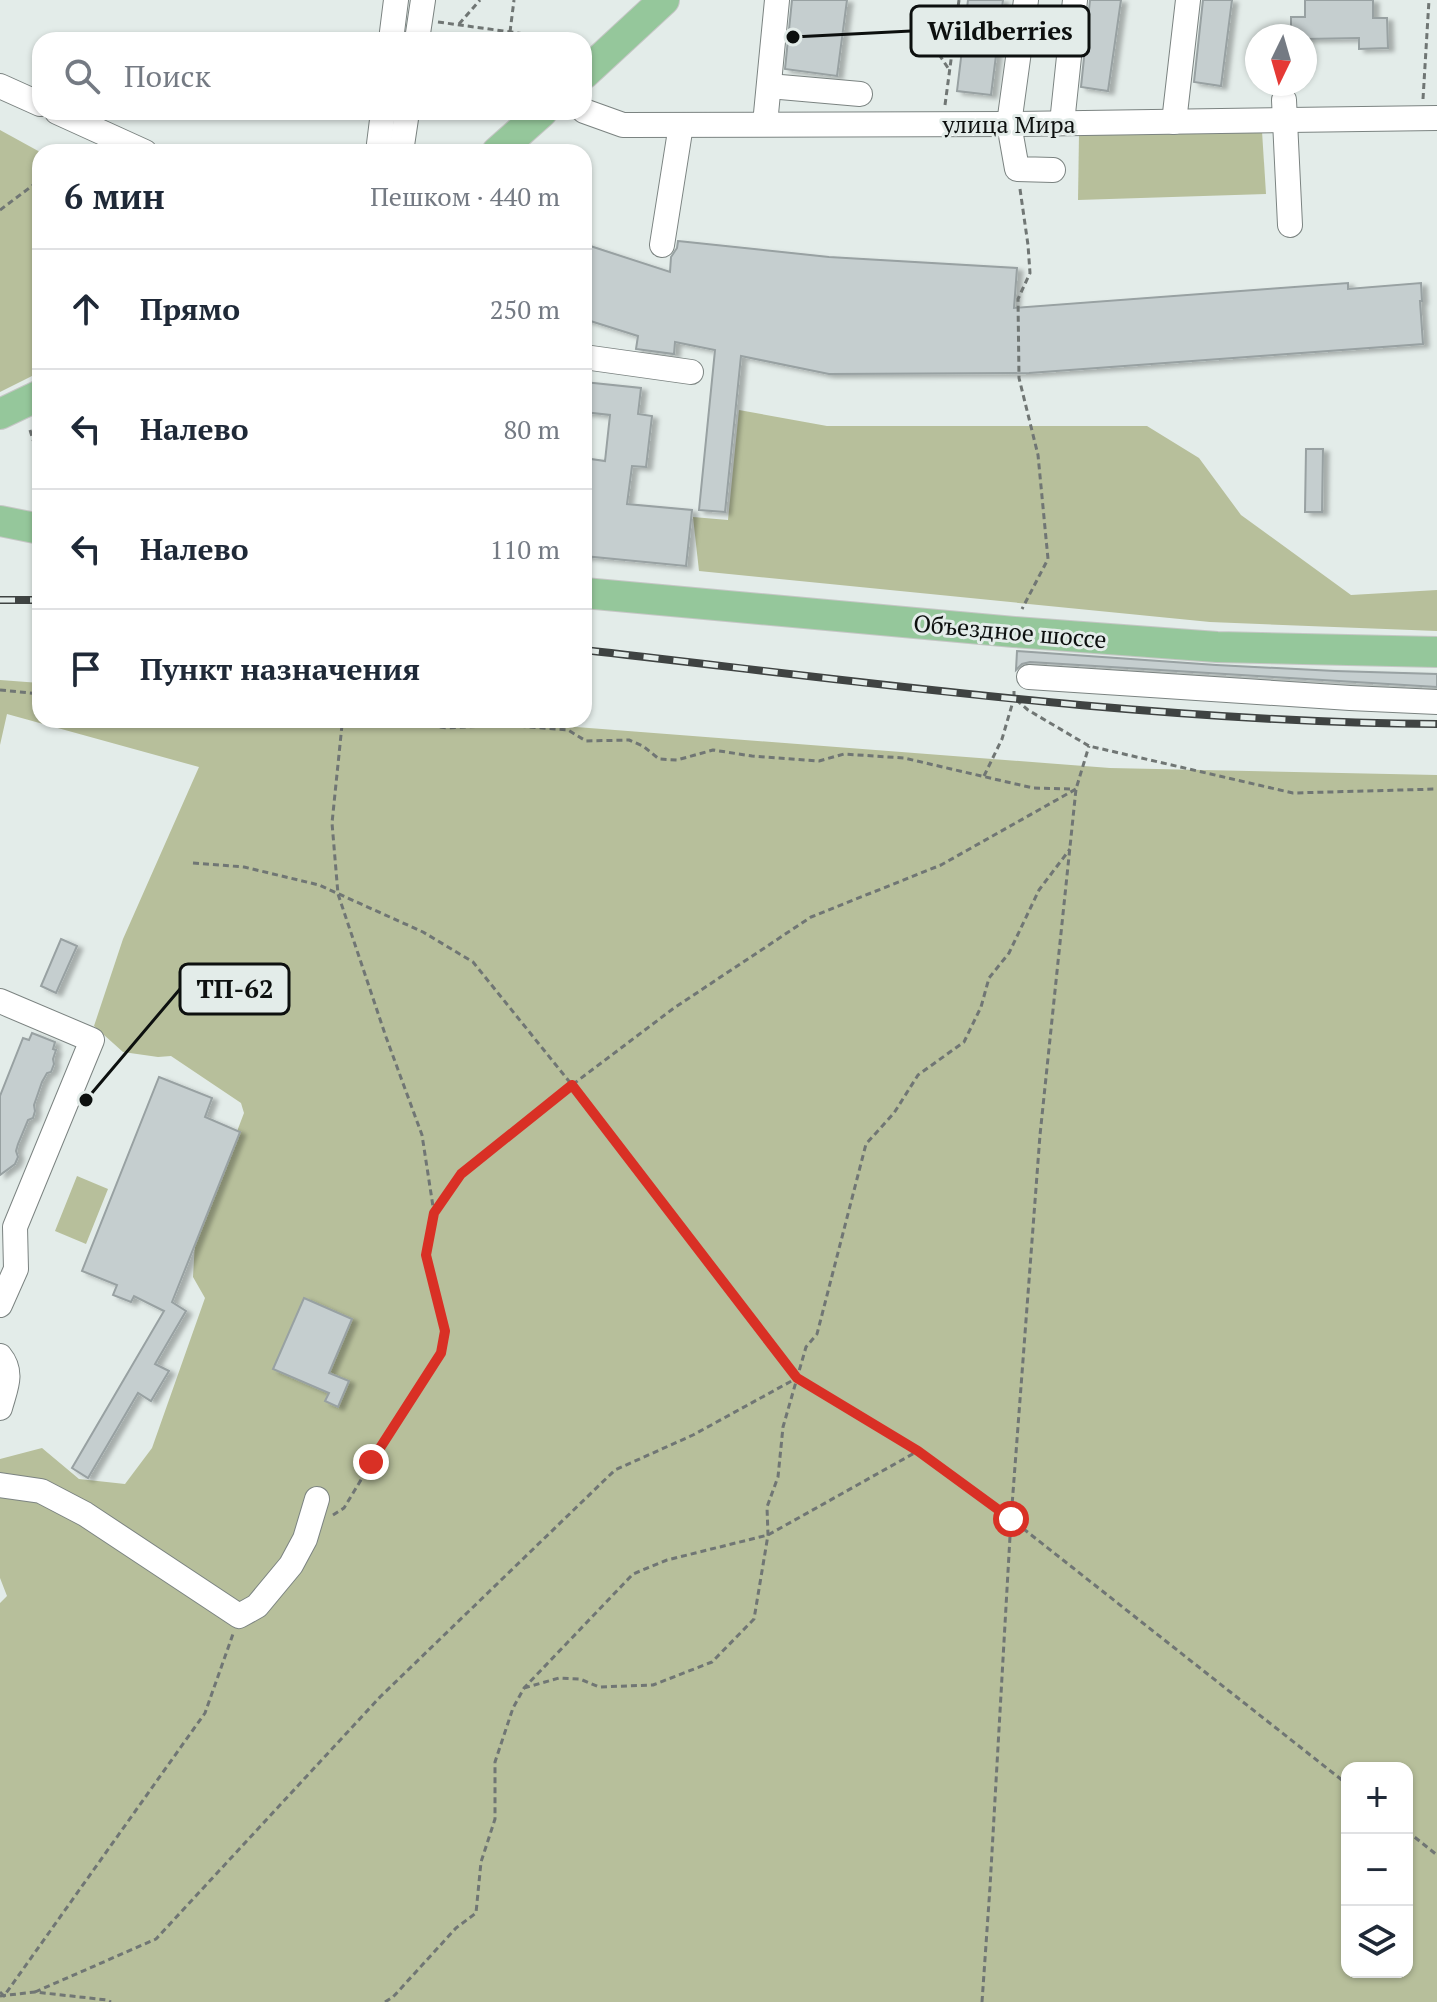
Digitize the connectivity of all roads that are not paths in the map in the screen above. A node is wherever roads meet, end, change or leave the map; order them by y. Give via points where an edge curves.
1 (396, 0) edge
2 (664, 0) edge
3 (777, 0) edge
4 (1026, 0) edge
5 (1075, 0) edge
6 (1188, 0) edge
7 (392, 32) edge
8 (592, 67) edge
9 (0, 86) edge
10 (769, 86) junction
11 (860, 94) dead end
12 (32, 100) edge
13 (1284, 110) junction
14 (1430, 110) edge
15 (592, 114) edge
16 (75, 120) edge
17 (382, 120) edge
18 (406, 120) edge
19 (533, 120) edge
20 (1174, 122) junction
21 (1062, 123) junction
22 (765, 124) junction
23 (1009, 124) junction
24 (681, 125) junction
25 (127, 144) edge
26 (379, 144) edge
27 (402, 144) edge
28 (506, 144) edge
29 (1053, 170) dead end
30 (1290, 225) dead end
31 (662, 245) dead end
32 (592, 358) edge
33 (691, 372) dead end
34 (32, 399) edge
35 (0, 414) edge
36 (0, 521) edge
37 (32, 527) edge
38 (592, 594) edge
39 (1437, 652) edge
40 (1029, 677) dead end
41 (1437, 702) edge
42 (2, 1009) edge
43 (7, 1222) edge
44 (0, 1305) edge
45 (0, 1356) edge
46 (0, 1408) edge
47 (0, 1485) edge
48 (325, 1507) road end

1 - 7 street
2 - 8 main road
3 - 10 street
4 - 23 street
5 - 21 street
6 - 20 street
9 - 12 street
10 - 11 street
10 - 22 street
13 - 14 street, улица Мира
13 - 20 street, улица Мира
13 - 30 street
15 - 24 street, улица Мира via 623,125
16 - 25 street
17 - 26 street
18 - 27 street
19 - 28 main road
20 - 21 street, улица Мира
21 - 23 street, улица Мира
22 - 23 street, улица Мира
22 - 24 street, улица Мира
23 - 29 street via 1017,169
24 - 31 street via 679,165
32 - 33 street
34 - 35 main road
36 - 37 main road
38 - 39 main road, Объездное шоссе via 1217,647
40 - 41 street
42 - 43 street via 92,1040
43 - 44 street via 17,1240 16,1269
45 - 46 street via 9,1376
47 - 48 street via 41,1491 85,1514 239,1616 257,1606 291,1565

